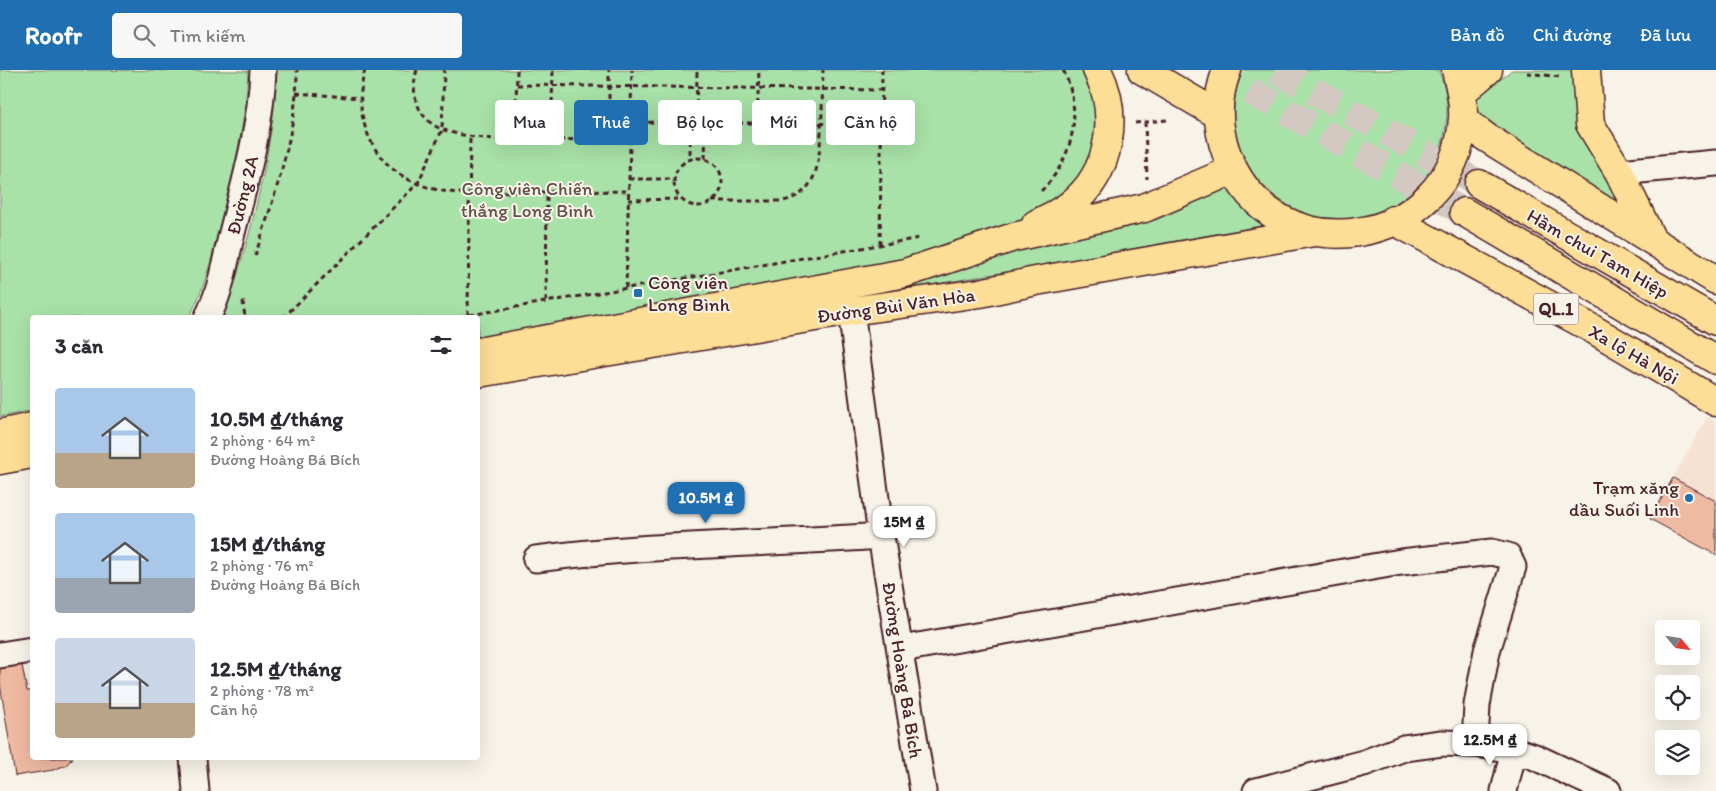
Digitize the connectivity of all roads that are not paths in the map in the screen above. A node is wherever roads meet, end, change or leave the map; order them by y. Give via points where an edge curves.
1 (263, 70) edge
2 (1097, 70) edge
3 (1142, 70) edge
4 (1227, 70) edge
5 (1488, 70) edge
6 (1586, 74) edge
7 (1459, 81) edge
8 (1217, 114) junction
9 (1463, 120) junction
10 (1716, 163) edge
11 (1233, 170) junction
12 (1619, 172) junction
13 (1480, 184) tunnel mouth
14 (1464, 212) tunnel mouth
15 (1393, 220) junction
16 (1314, 232) junction
17 (1014, 237) junction
18 (1652, 240) junction
19 (1716, 280) edge
20 (848, 284) junction
21 (851, 310) junction
22 (208, 315) edge
23 (1716, 322) edge
24 (480, 352) edge
25 (1716, 360) edge
26 (480, 373) edge
27 (1716, 402) edge
28 (30, 427) edge
29 (0, 434) edge
30 (30, 454) edge
31 (0, 460) edge
32 (882, 536) junction
33 (536, 558) dead end
34 (901, 649) junction
35 (30, 650) edge
36 (0, 655) edge
37 (1475, 744) junction
38 (1514, 750) junction
39 (193, 760) edge
40 (196, 791) edge
41 (922, 791) edge
42 (1256, 791) edge
43 (1504, 791) edge
44 (1608, 791) edge

1 - 22 street, Đường 2A via 255,146 221,278
2 - 17 main road via 1106,87 1110,124 1104,156 1096,174 1071,204
3 - 8 main road
4 - 8 main road
5 - 7 main road
6 - 12 main road via 1590,124
7 - 9 main road
8 - 11 main road via 1222,141
9 - 15 main road via 1456,153 1440,183 1417,207
9 - 18 main road
10 - 12 street
11 - 16 main road via 1253,198 1281,220
11 - 17 main road, Đường Bùi Văn Hòa via 1144,208
12 - 18 main road
13 - 23 main road, Hầm chui Tam Hiệp
14 - 25 main road, Hầm chui Tam Hiệp / QL.1
15 - 16 main road via 1364,232 1339,235
15 - 27 main road, Xa lộ Hà Nội / QL.1 via 1591,328
16 - 21 main road, Đường Bùi Văn Hòa via 980,293
17 - 20 main road, Đường Bùi Văn Hòa via 905,273
18 - 19 main road
20 - 21 main road
20 - 24 main road, Đường Bùi Văn Hòa
21 - 26 main road, Đường Bùi Văn Hòa
21 - 32 street, Đường Hoàng Bá Bích
28 - 29 main road
30 - 31 main road
32 - 33 street via 699,544
32 - 34 street, Đường Hoàng Bá Bích
34 - 37 street via 1392,563 1492,552 1508,556 1513,566 1487,651 1477,705
34 - 41 street, Đường Hoàng Bá Bích
35 - 36 street
37 - 38 street
37 - 42 street via 1442,743 1404,748 1364,763
38 - 43 street
38 - 44 street
39 - 40 street

